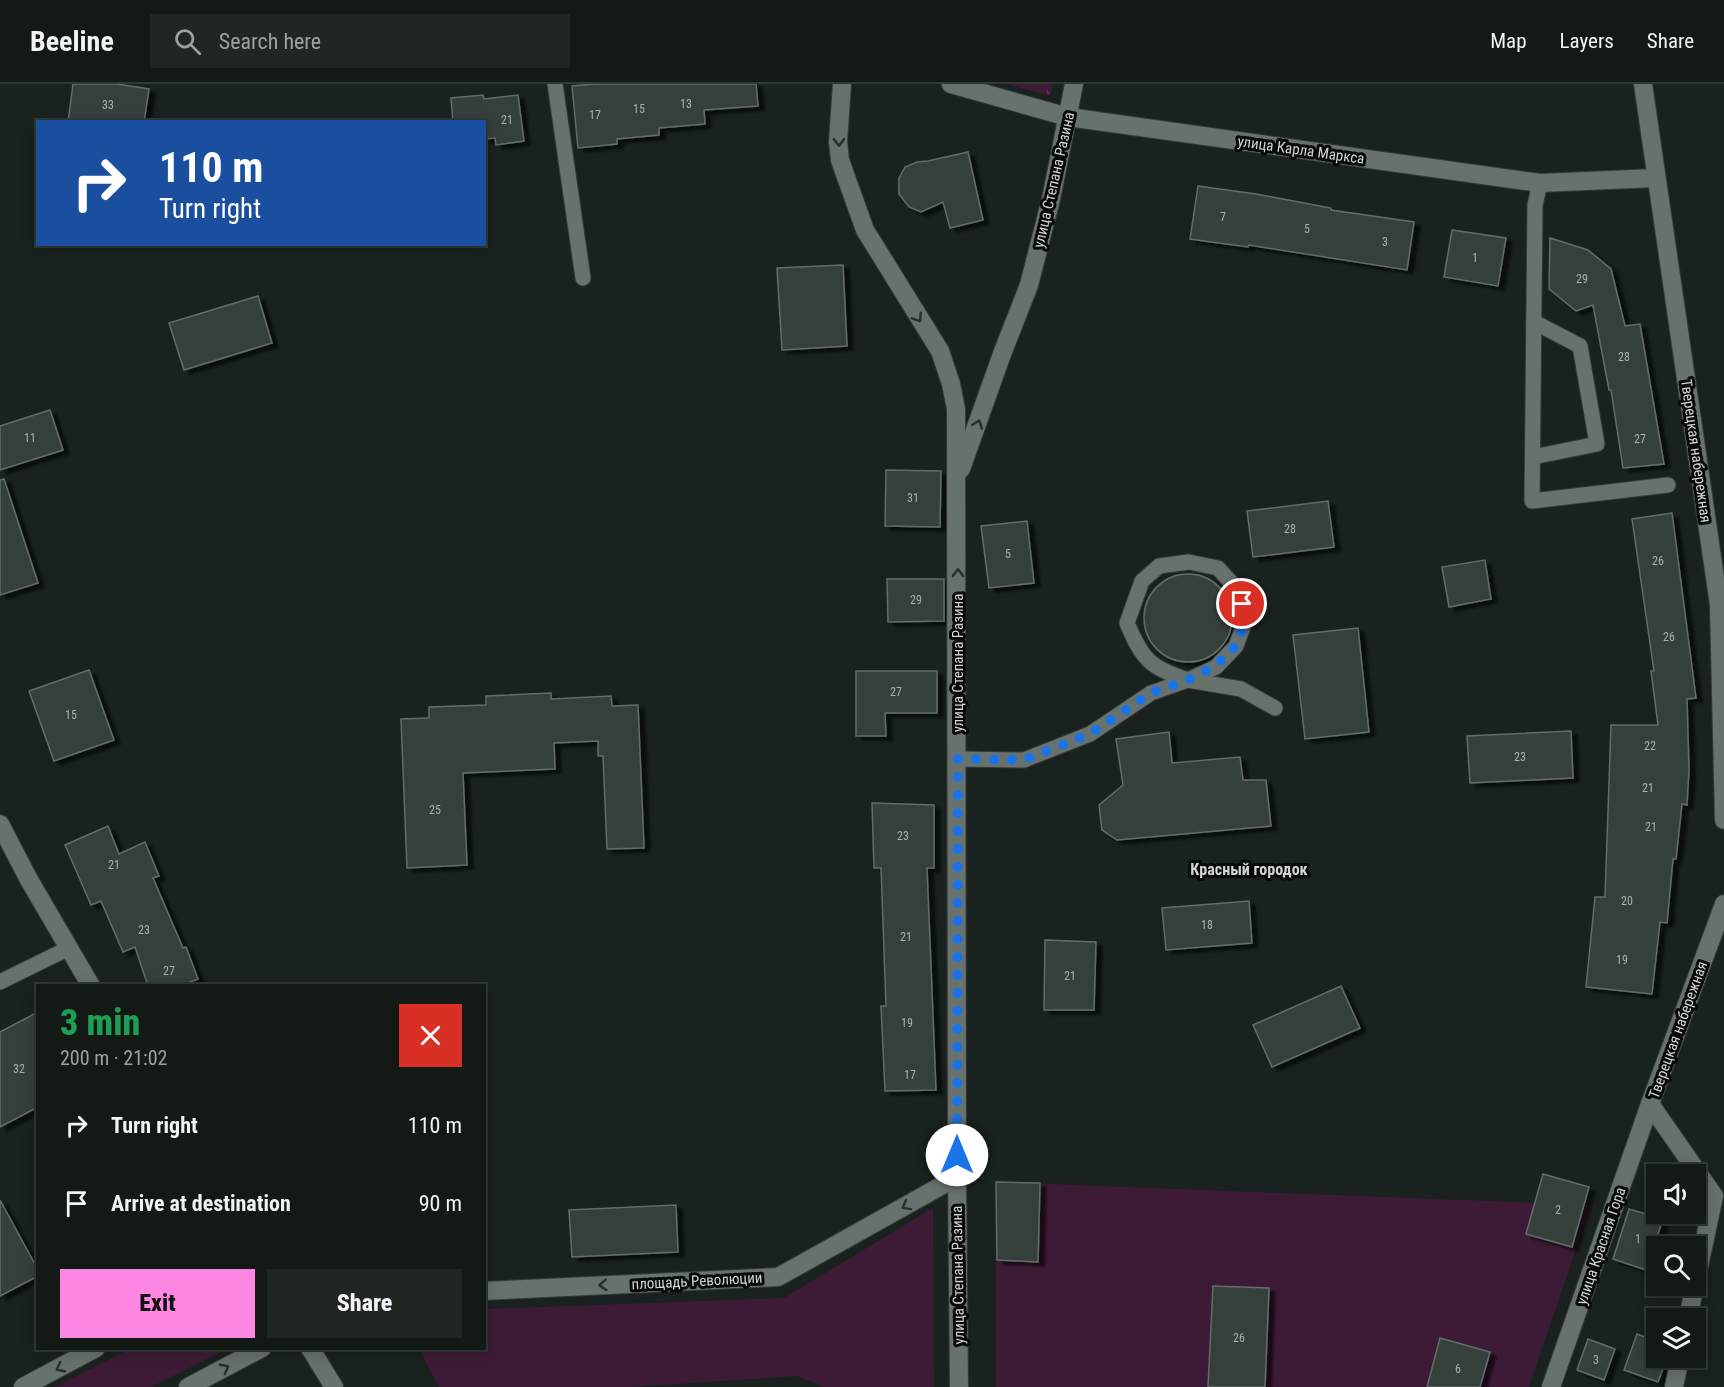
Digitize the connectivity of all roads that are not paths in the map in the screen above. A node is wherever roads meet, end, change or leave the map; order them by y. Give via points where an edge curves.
1 (555, 84) edge
2 (842, 84) edge
3 (951, 84) edge
4 (1074, 84) edge
5 (1643, 84) edge
6 (1068, 117) junction
7 (1656, 178) junction
8 (1540, 183) junction
9 (583, 278) dead end
10 (1534, 322) junction
11 (1533, 457) junction
12 (958, 479) junction
13 (1668, 485) dead end
14 (1188, 680) junction
15 (1275, 708) dead end
16 (958, 759) junction
17 (1724, 820) edge
18 (0, 824) edge
19 (1724, 904) edge
20 (69, 948) junction
21 (0, 982) edge
22 (90, 984) edge
23 (1650, 1104) junction
24 (957, 1177) junction
25 (486, 1291) edge
26 (1690, 1308) edge
27 (92, 1350) edge
28 (257, 1350) edge
29 (311, 1350) edge
30 (1678, 1368) edge
31 (23, 1387) edge
32 (188, 1387) edge
33 (334, 1387) edge
34 (959, 1387) edge
35 (1551, 1387) edge
36 (1674, 1387) edge

1 - 9 lane
2 -> 12 street, улица Степана Разина via 840,160 865,230 940,351 956,409
3 - 6 street, улица Карла Маркса
4 - 6 street, улица Степана Разина
5 - 7 street, Тверецкая набережная
6 - 8 street, улица Карла Маркса
12 -> 6 street, улица Степана Разина via 1029,285
7 - 8 street, улица Карла Маркса
7 - 17 street, Тверецкая набережная via 1719,605
8 - 10 lane via 1535,205
10 - 11 lane
10 - 11 lane via 1580,346 1597,444
11 - 13 lane via 1532,501
16 -> 12 street, улица Степана Разина
14 - 14 lane via 1215,666 1236,646 1246,619 1237,589 1218,568 1189,562 1159,566 1142,581 1127,623 1136,645 1150,662 1164,673
14 - 15 lane via 1241,689
14 - 16 lane via 1151,693 1090,734 1024,760
16 - 24 street, улица Степана Разина
18 - 20 street
19 - 23 street, Тверецкая набережная
20 - 21 lane
20 - 22 street
23 - 26 street, Тверецкая набережная via 1714,1197
23 - 35 street, улица Красная Гора
24 -> 25 street, площадь Революции via 778,1277
24 - 34 street, улица Степана Разина
27 -> 31 street
32 -> 28 street
29 - 33 street
30 - 36 street

